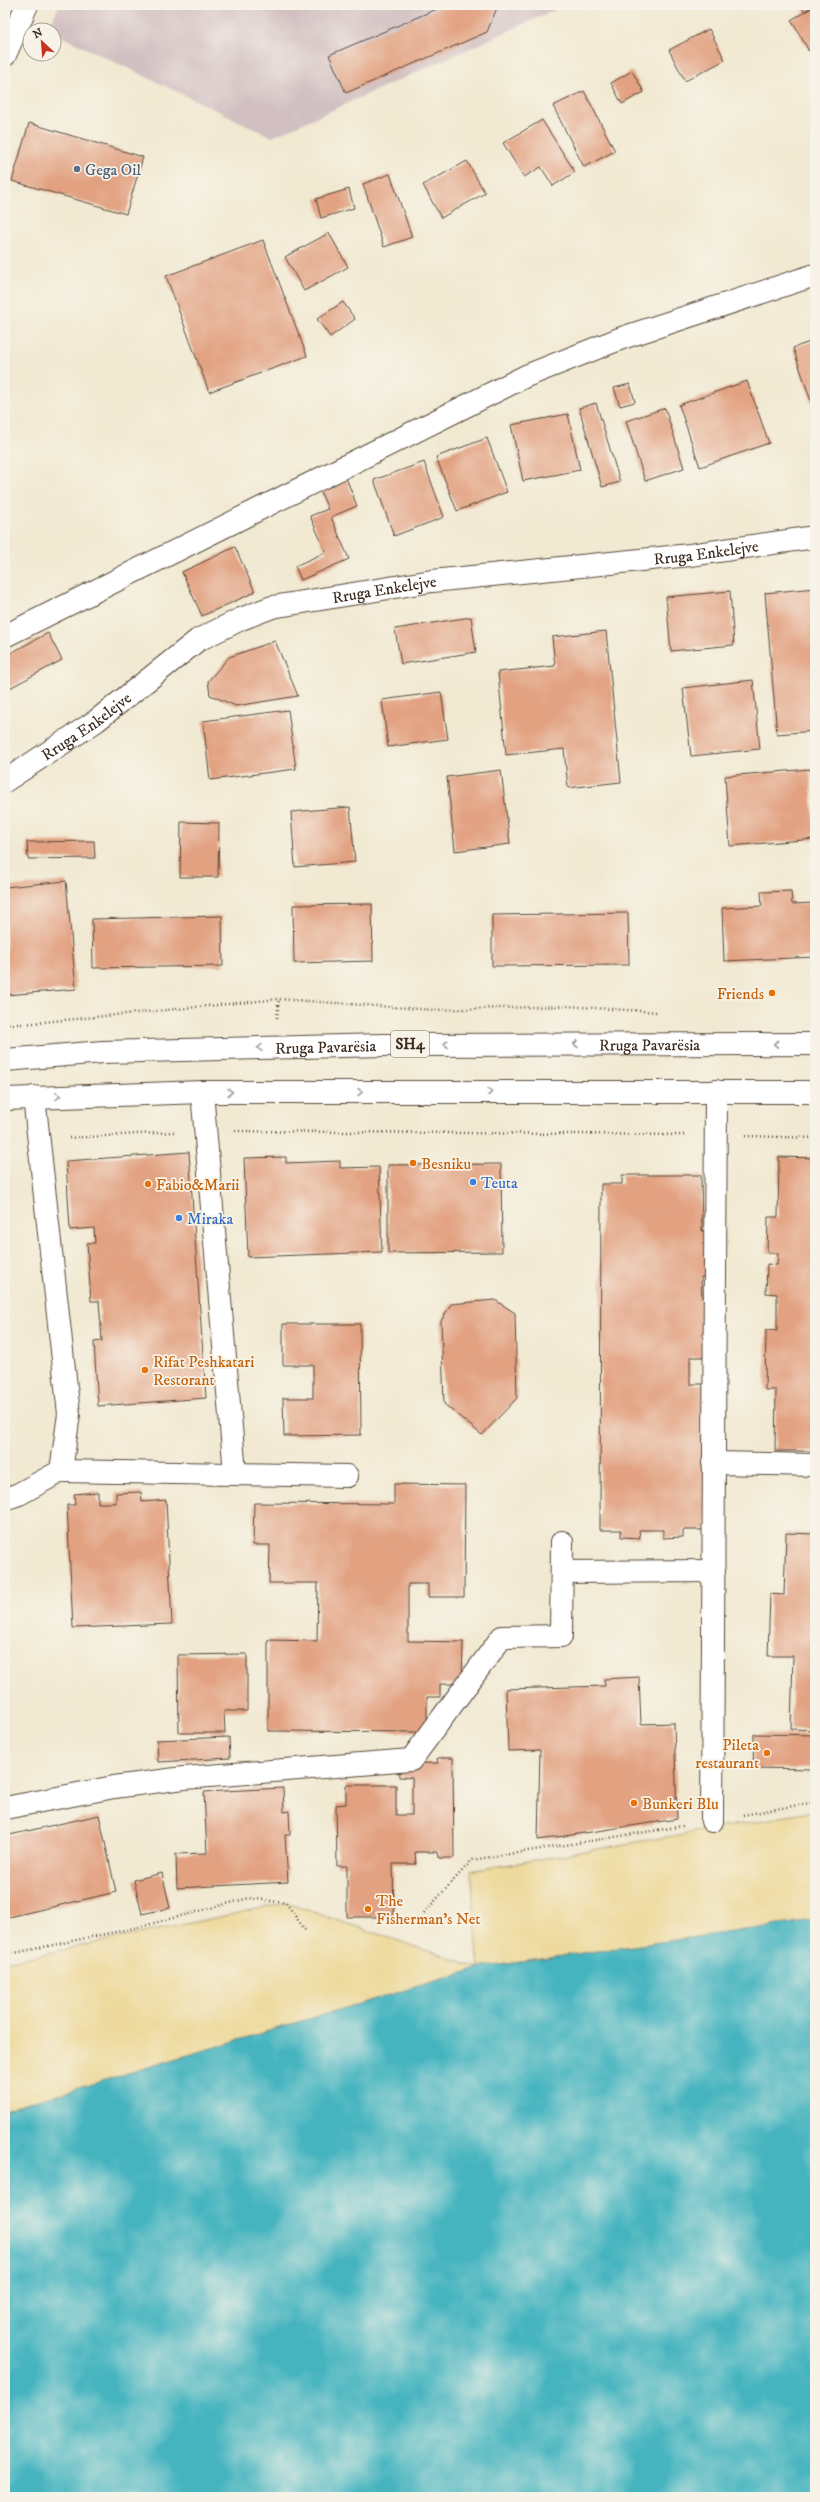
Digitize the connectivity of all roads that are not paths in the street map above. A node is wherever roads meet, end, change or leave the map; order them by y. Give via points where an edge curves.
1 (27, 5) edge
2 (5, 55) edge
3 (815, 275) edge
4 (815, 537) edge
5 (5, 636) edge
6 (5, 781) edge
7 (815, 1044) edge
8 (5, 1060) edge
9 (716, 1091) junction
10 (202, 1092) junction
11 (815, 1092) edge
12 (34, 1097) junction
13 (5, 1098) edge
14 (713, 1463) junction
15 (815, 1465) edge
16 (61, 1471) junction
17 (235, 1473) junction
18 (348, 1476) dead end
19 (5, 1499) edge
20 (562, 1542) dead end
21 (714, 1571) junction
22 (562, 1572) junction
23 (5, 1808) edge
24 (712, 1821) road end

1 - 2 street
3 - 5 street via 622,338 526,376
4 - 6 street, Rruga Enkelejve via 690,555 432,581 272,608 241,619 198,640 96,721
7 -> 8 street, Rruga Pavarësia / SH4 via 384,1045 104,1052
10 -> 9 street
9 - 11 street
9 - 14 street
12 -> 10 street
10 - 17 street
12 - 13 street
12 - 16 street via 69,1414
14 - 15 street
14 - 21 street
16 - 17 street
16 - 19 street
17 - 18 street
20 - 22 street
21 - 22 street
21 - 24 street
22 - 23 street via 561,1636 502,1637 411,1760 184,1778 114,1787

